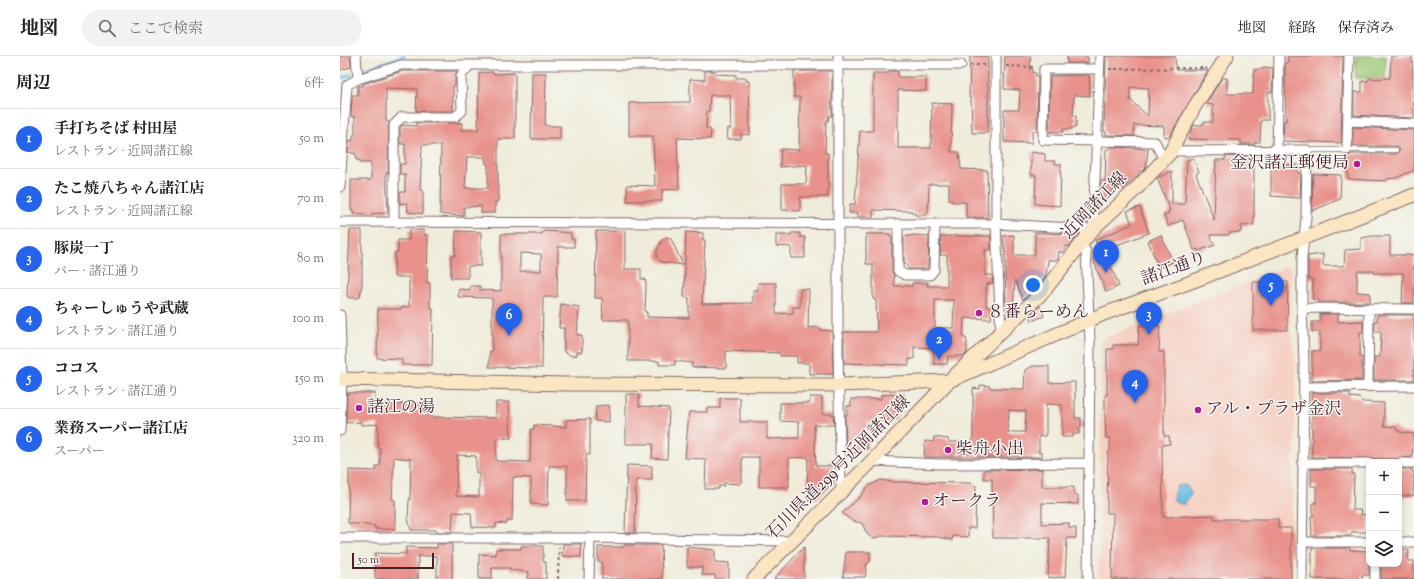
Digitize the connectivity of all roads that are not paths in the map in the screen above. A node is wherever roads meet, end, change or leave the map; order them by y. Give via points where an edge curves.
1 (356, 56) edge
2 (838, 56) edge
3 (996, 56) edge
4 (1100, 56) edge
5 (1279, 56) edge
6 (1349, 56) edge
7 (625, 60) edge
8 (930, 60) edge
9 (773, 61) edge
10 (1224, 62) edge
11 (961, 65) dead end
12 (469, 66) junction
13 (838, 66) junction
14 (1098, 69) junction
15 (358, 79) junction
16 (1349, 122) junction
17 (1414, 124) edge
18 (1096, 141) junction
19 (1277, 150) junction
20 (1306, 150) junction
21 (1347, 150) junction
22 (1396, 150) dead end
23 (1168, 156) junction
24 (340, 187) edge
25 (1414, 195) edge
26 (340, 222) edge
27 (394, 222) junction
28 (935, 224) junction
29 (996, 224) junction
30 (838, 225) junction
31 (898, 225) junction
32 (1093, 229) junction
33 (1304, 237) junction
34 (1082, 244) junction
35 (1302, 308) junction
36 (1369, 308) junction
37 (1414, 309) edge
38 (340, 315) edge
39 (1089, 320) junction
40 (1001, 333) junction
41 (341, 379) edge
42 (949, 381) junction
43 (839, 385) junction
44 (1368, 386) junction
45 (1414, 386) edge
46 (1304, 387) junction
47 (340, 431) edge
48 (872, 462) junction
49 (1302, 463) junction
50 (1366, 463) edge
51 (1088, 464) junction
52 (1402, 464) edge
53 (1414, 464) edge
54 (841, 491) junction
55 (340, 538) edge
56 (590, 538) junction
57 (790, 542) junction
58 (1302, 542) junction
59 (1366, 542) edge
60 (1402, 542) edge
61 (1414, 542) edge
62 (1375, 567) edge
63 (588, 579) edge
64 (754, 579) edge
65 (1088, 579) edge
66 (1302, 579) edge
67 (1374, 579) edge

1 - 15 street
2 - 13 street
3 - 29 street
4 - 14 street
5 - 19 street
6 - 16 street
7 - 9 street
7 - 12 street
8 - 11 street
8 - 13 street
9 - 13 street
10 - 23 street, 近岡諸江線 via 1194,106
12 - 15 street via 401,65
12 - 27 street via 461,76 462,111 455,117 402,117 394,125
13 - 30 street
14 - 18 street
14 - 18 street via 1044,69 1043,140
15 - 24 street via 347,85
16 - 17 street
16 - 21 street
18 - 23 street via 1155,142
18 - 32 street
19 - 20 street
19 - 23 street
20 - 21 lane
20 - 33 street
21 - 22 lane
23 - 32 street, 近岡諸江線
25 - 33 street, 諸江通り
26 - 27 street
27 - 30 street
28 - 29 street
28 - 31 street
28 - 31 street via 934,270 930,275 905,275 898,271
29 - 32 street
29 - 40 street
30 - 31 street
30 - 43 street
32 - 34 street, 近岡諸江線
33 - 35 street
33 - 39 street, 諸江通り
34 - 39 street via 1086,252
34 - 40 street, 近岡諸江線 via 1043,292
35 - 36 street
35 - 46 street
36 - 37 street
36 - 44 street
38 - 41 street
39 - 42 street, 諸江通り
39 - 51 street
40 - 42 street, 近岡諸江線
41 - 43 street via 566,384
41 - 47 street
42 - 43 street
42 - 48 street, 石川県道299号近岡諸江線
43 - 54 street
44 - 45 street
44 - 46 street
46 - 49 street
48 - 51 street
48 - 54 street, 石川県道299号近岡諸江線
49 - 50 street
49 - 58 street
51 - 65 street
52 - 53 street
54 - 57 street, 石川県道299号近岡諸江線
55 - 56 street
56 - 57 street
56 - 63 street
57 - 64 street, 石川県道299号近岡諸江線
58 - 59 street
58 - 66 street
60 - 61 street
62 - 67 street

